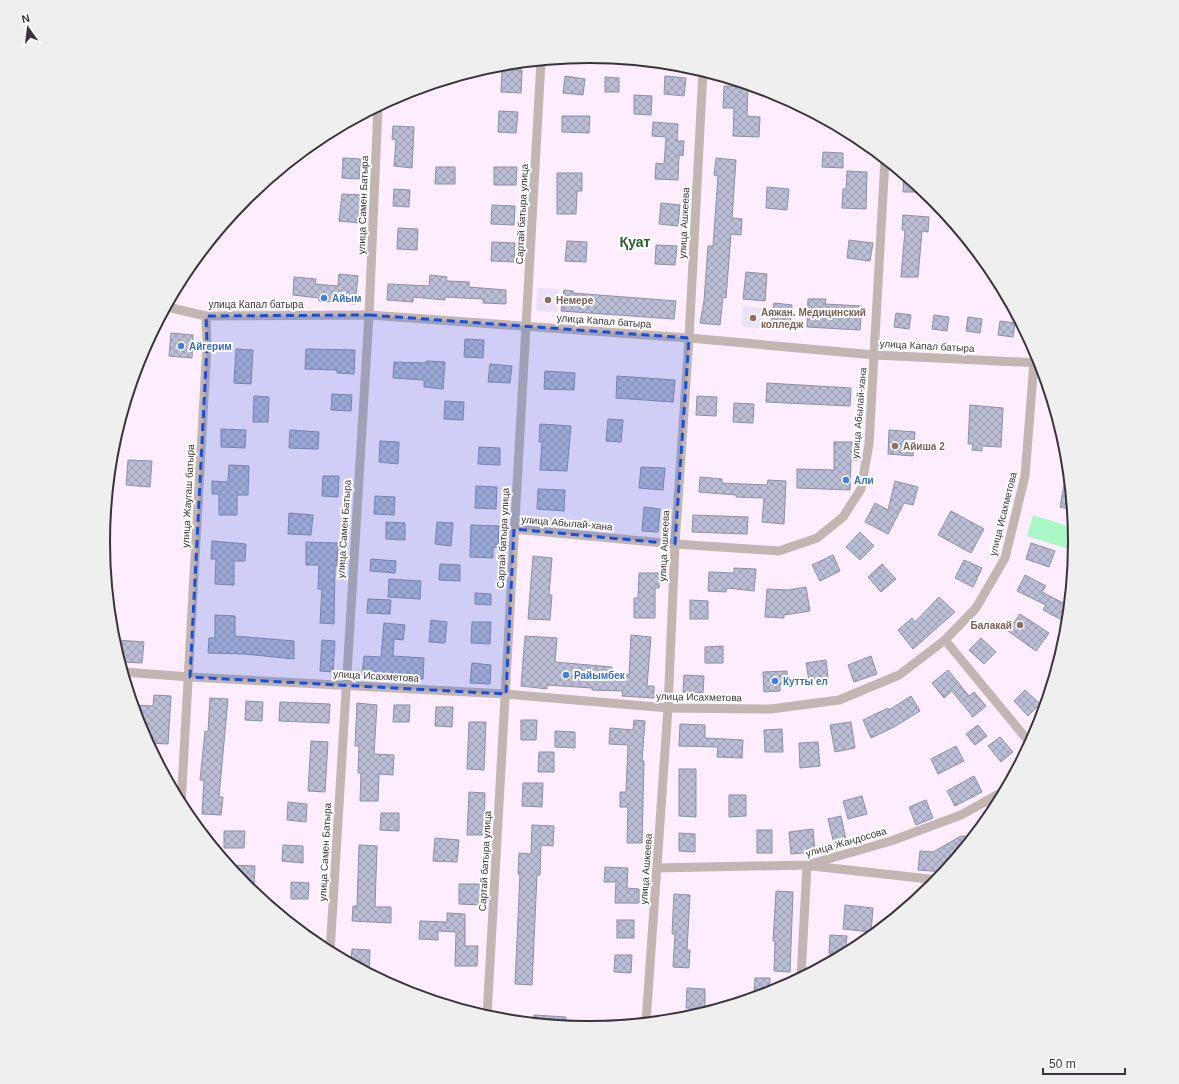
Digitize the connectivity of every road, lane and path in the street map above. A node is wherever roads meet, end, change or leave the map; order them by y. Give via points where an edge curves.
1 (541, 66) edge
2 (703, 77) edge
3 (378, 112) edge
4 (885, 165) edge
5 (172, 308) edge
6 (369, 315) junction
7 (206, 316) junction
8 (527, 326) junction
9 (689, 338) junction
10 (875, 355) junction
11 (1033, 363) edge
12 (1037, 372) edge
13 (514, 529) junction
14 (674, 544) junction
15 (945, 640) junction
16 (129, 672) edge
17 (190, 678) junction
18 (345, 686) junction
19 (506, 694) junction
20 (668, 708) junction
21 (1026, 738) edge
22 (182, 793) edge
23 (996, 796) edge
24 (807, 865) junction
25 (657, 868) junction
26 (930, 879) edge
27 (330, 945) edge
28 (801, 972) edge
29 (486, 1010) edge
30 (646, 1018) edge

1 - 8 street, Сартай батыра улица
2 - 9 street, улица Ашкеева
3 - 6 street, улица Самен Батыра
4 - 10 street, улица Абылай-хана
5 - 7 street, улица Капал батыра
6 - 7 street, улица Капал батыра
6 - 8 street, улица Капал батыра
6 - 18 street, улица Самен Батыра
7 - 17 street, улица Жаугаш батыра via 207,345
8 - 9 street, улица Капал батыра
8 - 13 street, Сартай батыра улица
9 - 10 street, улица Капал батыра
9 - 14 street, улица Ашкеева
10 - 11 street, улица Капал батыра
10 - 14 street, улица Абылай-хана via 869,444 860,489 843,517 817,538 779,551
12 - 15 street, улица Исахметова via 1025,476 1005,558 976,608
13 - 14 street, улица Абылай-хана
13 - 19 street, Сартай батыра улица
14 - 20 street, улица Ашкеева
15 - 20 street, улица Исахметова via 899,675 840,700 771,709
15 - 21 street
16 - 17 street, улица Исахметова
17 - 18 street, улица Исахметова
17 - 22 street
18 - 19 street, улица Исахметова
18 - 27 street, улица Самен Батыра
19 - 20 street, улица Исахметова
19 - 29 street, Сартай батыра улица
20 - 25 street, улица Ашкеева
23 - 24 street, улица Жандосова via 960,815 891,841
24 - 25 street, улица Жандосова
24 - 26 street
24 - 28 street
25 - 30 street, улица Ашкеева

